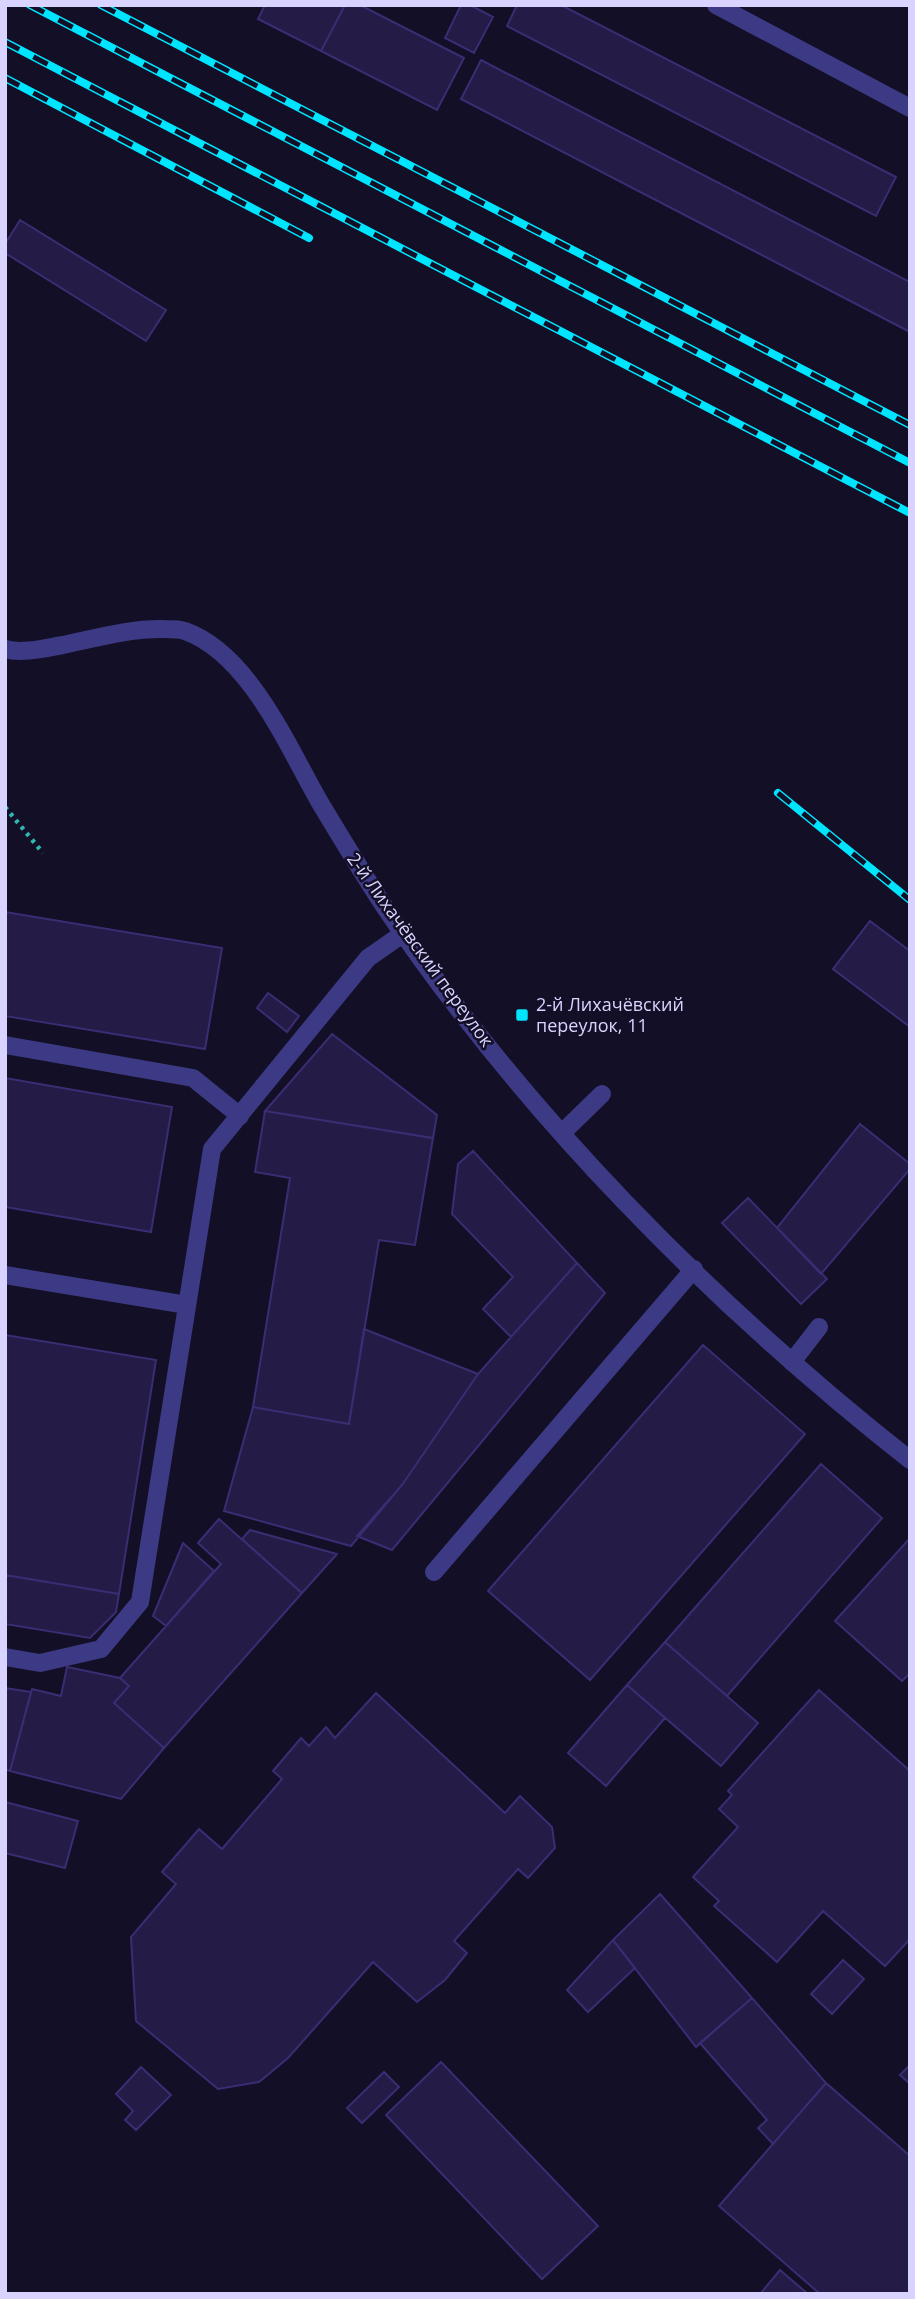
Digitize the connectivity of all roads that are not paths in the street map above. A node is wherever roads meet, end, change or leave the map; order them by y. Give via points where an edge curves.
1 (716, 5) edge
2 (741, 11) edge
3 (910, 108) edge
4 (5, 649) edge
5 (404, 933) junction
6 (5, 1045) edge
7 (602, 1094) dead end
8 (240, 1116) junction
9 (562, 1133) junction
10 (694, 1269) junction
11 (5, 1275) edge
12 (187, 1305) junction
13 (819, 1327) dead end
14 (792, 1362) junction
15 (910, 1460) edge
16 (435, 1572) dead end
17 (5, 1657) edge

1 - 2 street
2 - 3 street
4 - 5 street, 2-й Лихачёвский переулок via 48,648 147,628 182,629 206,642 229,659 258,695 347,849
5 - 8 street via 369,958
5 - 9 street, 2-й Лихачёвский переулок via 458,1009
6 - 8 street via 193,1078
7 - 9 street
8 - 12 street via 212,1149
9 - 10 street, 2-й Лихачёвский переулок
10 - 14 street, 2-й Лихачёвский переулок
10 - 16 street
11 - 12 street
12 - 17 street via 139,1602 101,1649 40,1663
13 - 14 street
14 - 15 street, 2-й Лихачёвский переулок

